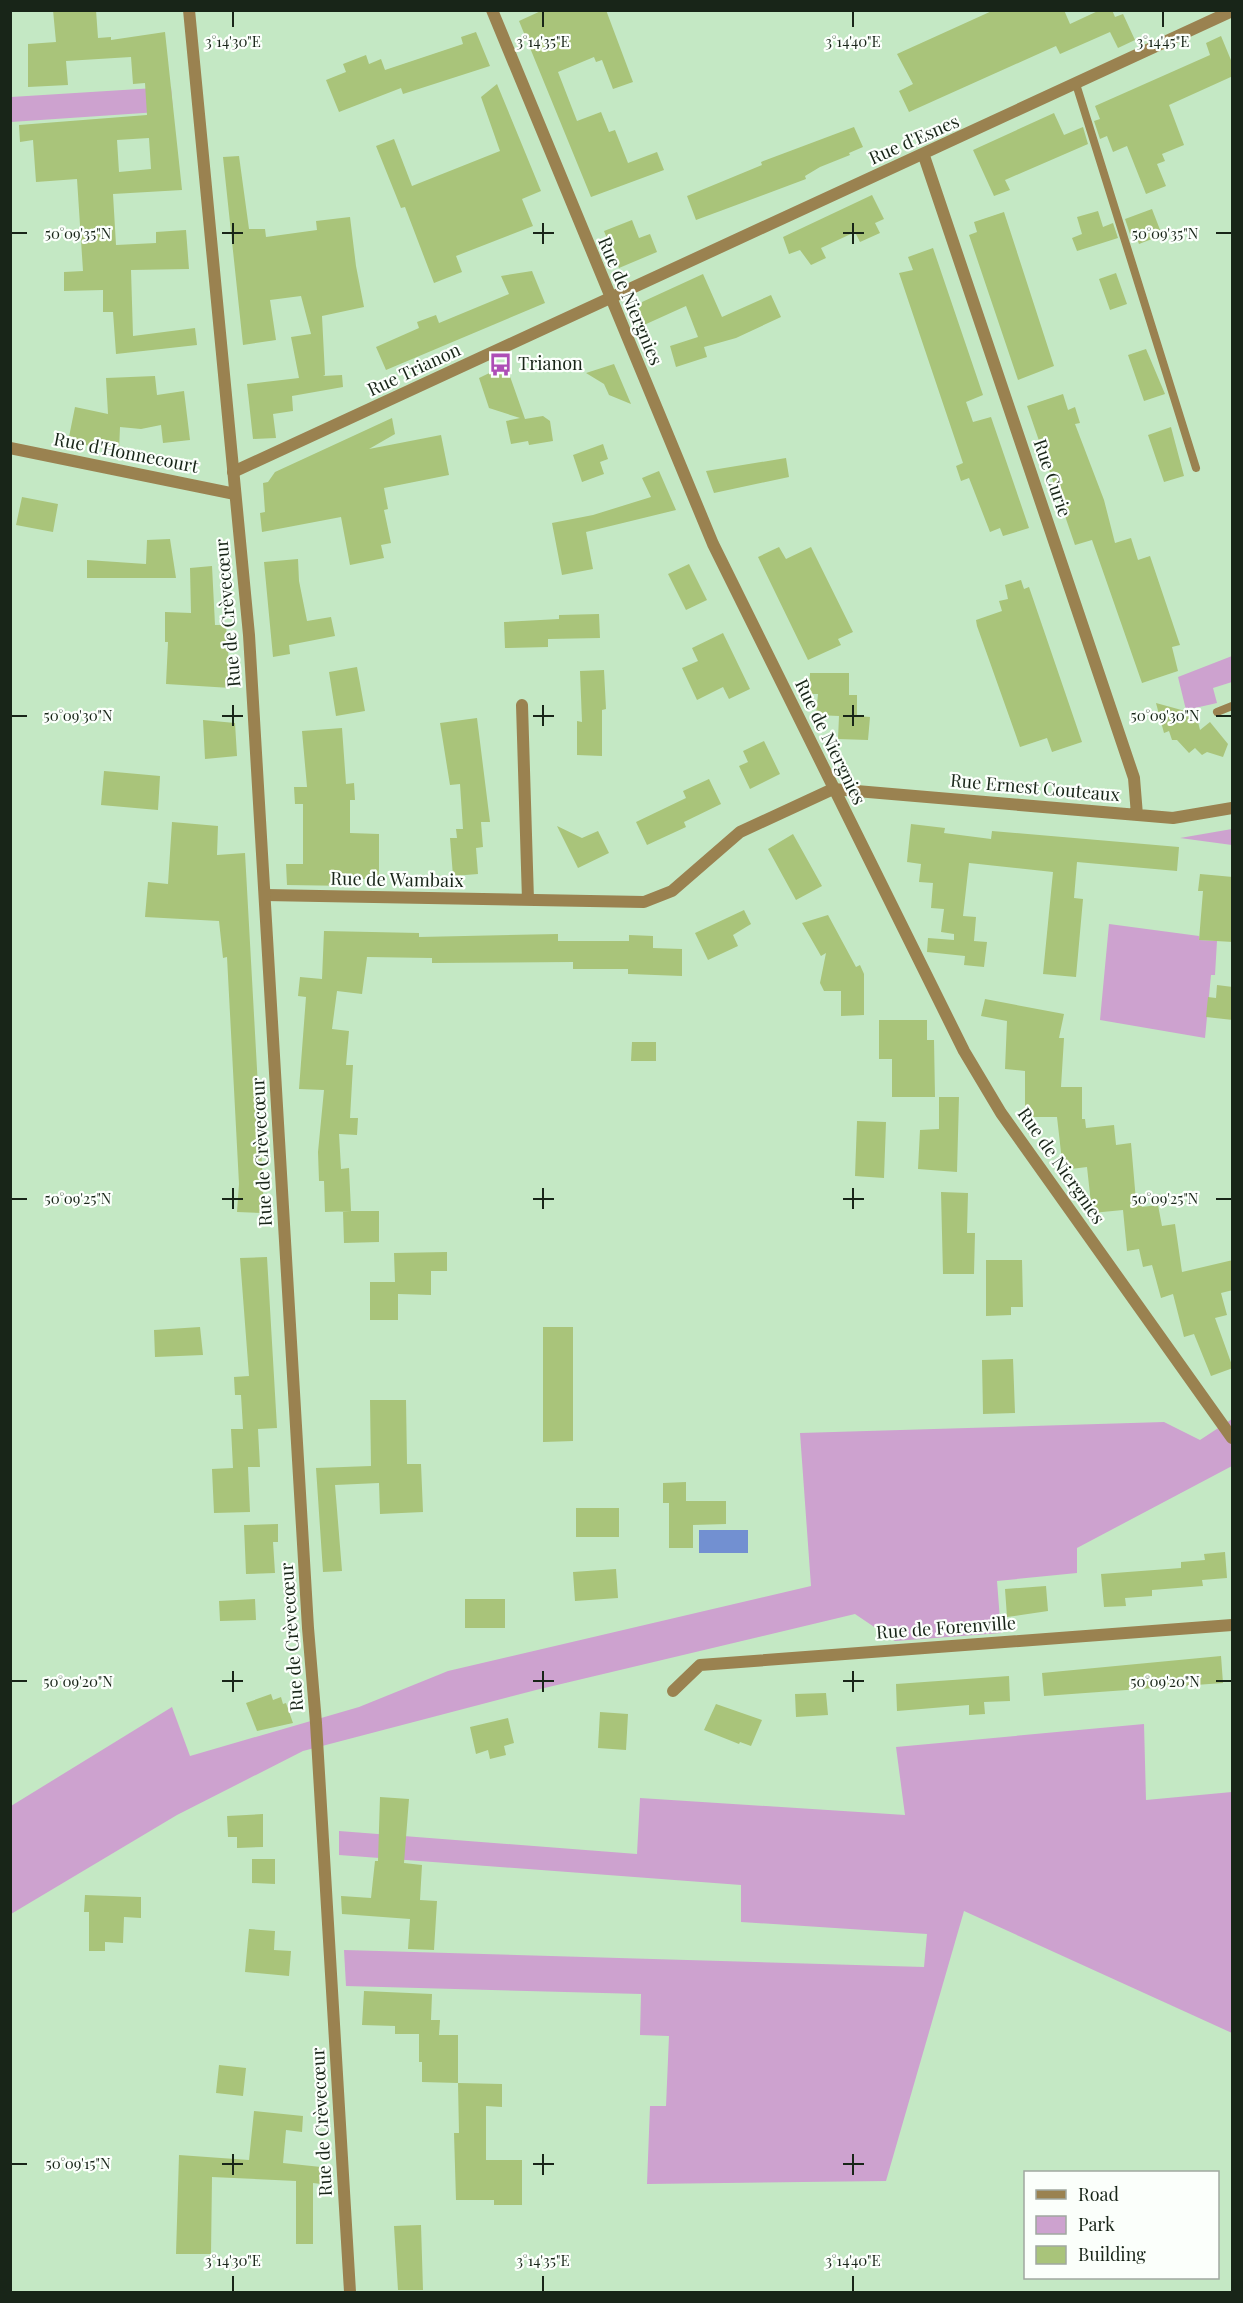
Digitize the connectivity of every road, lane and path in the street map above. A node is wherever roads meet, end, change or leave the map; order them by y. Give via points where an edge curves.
1 (189, 10) edge
2 (492, 10) edge
3 (1233, 11) edge
4 (1076, 84) junction
5 (924, 156) junction
6 (610, 300) junction
7 (10, 448) edge
8 (1196, 468) dead end
9 (233, 472) junction
10 (235, 494) junction
11 (522, 705) dead end
12 (1233, 706) edge
13 (1217, 712) dead end
14 (833, 789) junction
15 (1233, 808) edge
16 (1137, 815) junction
17 (265, 896) junction
18 (528, 900) junction
19 (1233, 1438) edge
20 (1233, 1625) edge
21 (673, 1691) dead end
22 (350, 2292) edge

1 - 9 street, Rue de Crèvecœur
2 - 6 street, Rue de Niergnies
3 - 4 street, Rue d'Esnes
4 - 5 street, Rue d'Esnes
4 - 8 lane
5 - 6 street, Rue d'Esnes
5 - 16 street, Rue Curie via 1134,778
6 - 9 street, Rue Trianon
6 - 14 street, Rue de Niergnies via 713,544
7 - 10 street, Rue d'Honnecourt
9 - 10 street, Rue de Crèvecœur
10 - 17 street, Rue de Crèvecœur via 249,635
11 - 18 street
12 - 13 lane
14 - 16 street, Rue Ernest Couteaux
14 - 18 street, Rue de Wambaix via 740,832 672,891 644,902
14 - 19 street, Rue de Niergnies via 983,1086
15 - 16 street, Rue Ernest Couteaux via 1173,818
17 - 18 street, Rue de Wambaix
17 - 22 street, Rue de Crèvecœur
20 - 21 street, Rue de Forenville via 700,1665

